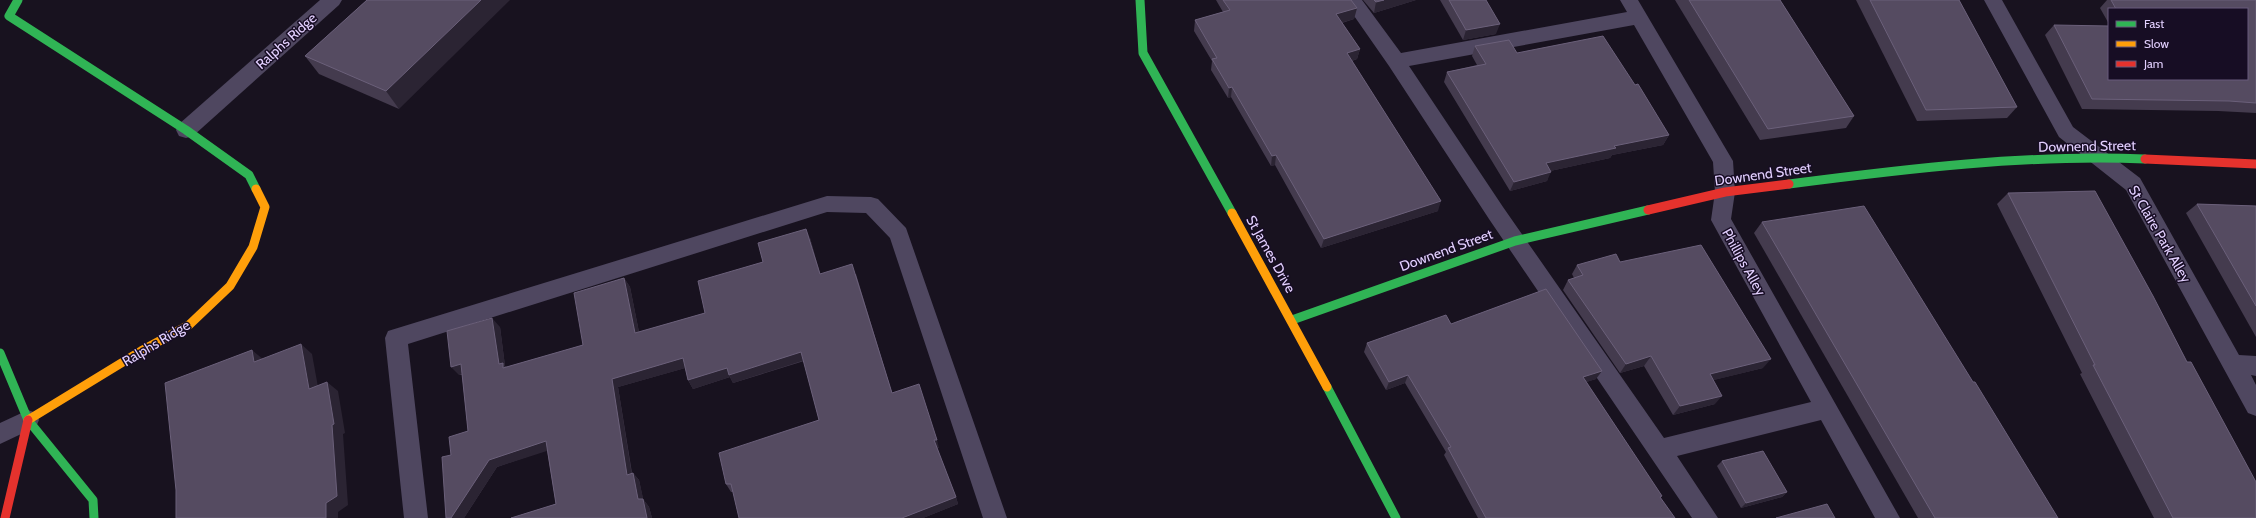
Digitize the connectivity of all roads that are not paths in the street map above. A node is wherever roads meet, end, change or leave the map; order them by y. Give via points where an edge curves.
1 (18, 0) edge
2 (332, 0) edge
3 (1140, 0) edge
4 (1352, 0) edge
5 (1993, 0) edge
6 (1634, 9) edge
7 (1396, 61) junction
8 (186, 130) junction
9 (2100, 157) junction
10 (2256, 164) edge
11 (1725, 192) junction
12 (1515, 241) junction
13 (1292, 320) junction
14 (0, 353) edge
15 (2233, 364) junction
16 (2256, 366) edge
17 (2256, 406) edge
18 (1826, 408) junction
19 (28, 420) junction
20 (0, 434) edge
21 (1659, 450) junction
22 (5, 518) edge
23 (94, 518) edge
24 (416, 518) edge
25 (995, 518) edge
26 (1396, 518) edge
27 (1706, 518) edge
28 (1888, 518) edge

1 - 8 street, Ralphs Ridge via 9,16
2 - 8 street, Ralphs Ridge
3 - 13 street, St James Drive via 1138,4 1143,53
4 - 7 lane
5 - 9 lane, St Claire Park Alley via 2066,132
6 - 7 lane
6 - 11 lane, Phillips Alley via 1723,161
7 - 12 lane
8 - 19 street, Ralphs Ridge via 249,175 265,207 254,247 230,286 189,326 141,351
9 - 10 street, Downend Street
9 - 11 street, Downend Street via 1909,168
9 - 15 lane, St Claire Park Alley via 2133,184
11 - 12 street, Downend Street
11 - 18 lane, Phillips Alley via 1721,220
12 - 13 street, Downend Street
12 - 21 lane
13 - 26 street, St James Drive
14 - 19 street
15 - 16 lane
15 - 17 lane, St Claire Park Alley
18 - 21 lane
18 - 28 lane, Phillips Alley
19 - 20 lane
19 - 22 street
19 - 23 street via 93,500
21 - 27 lane
24 - 25 lane via 396,338 827,204 834,204 871,205 899,234

